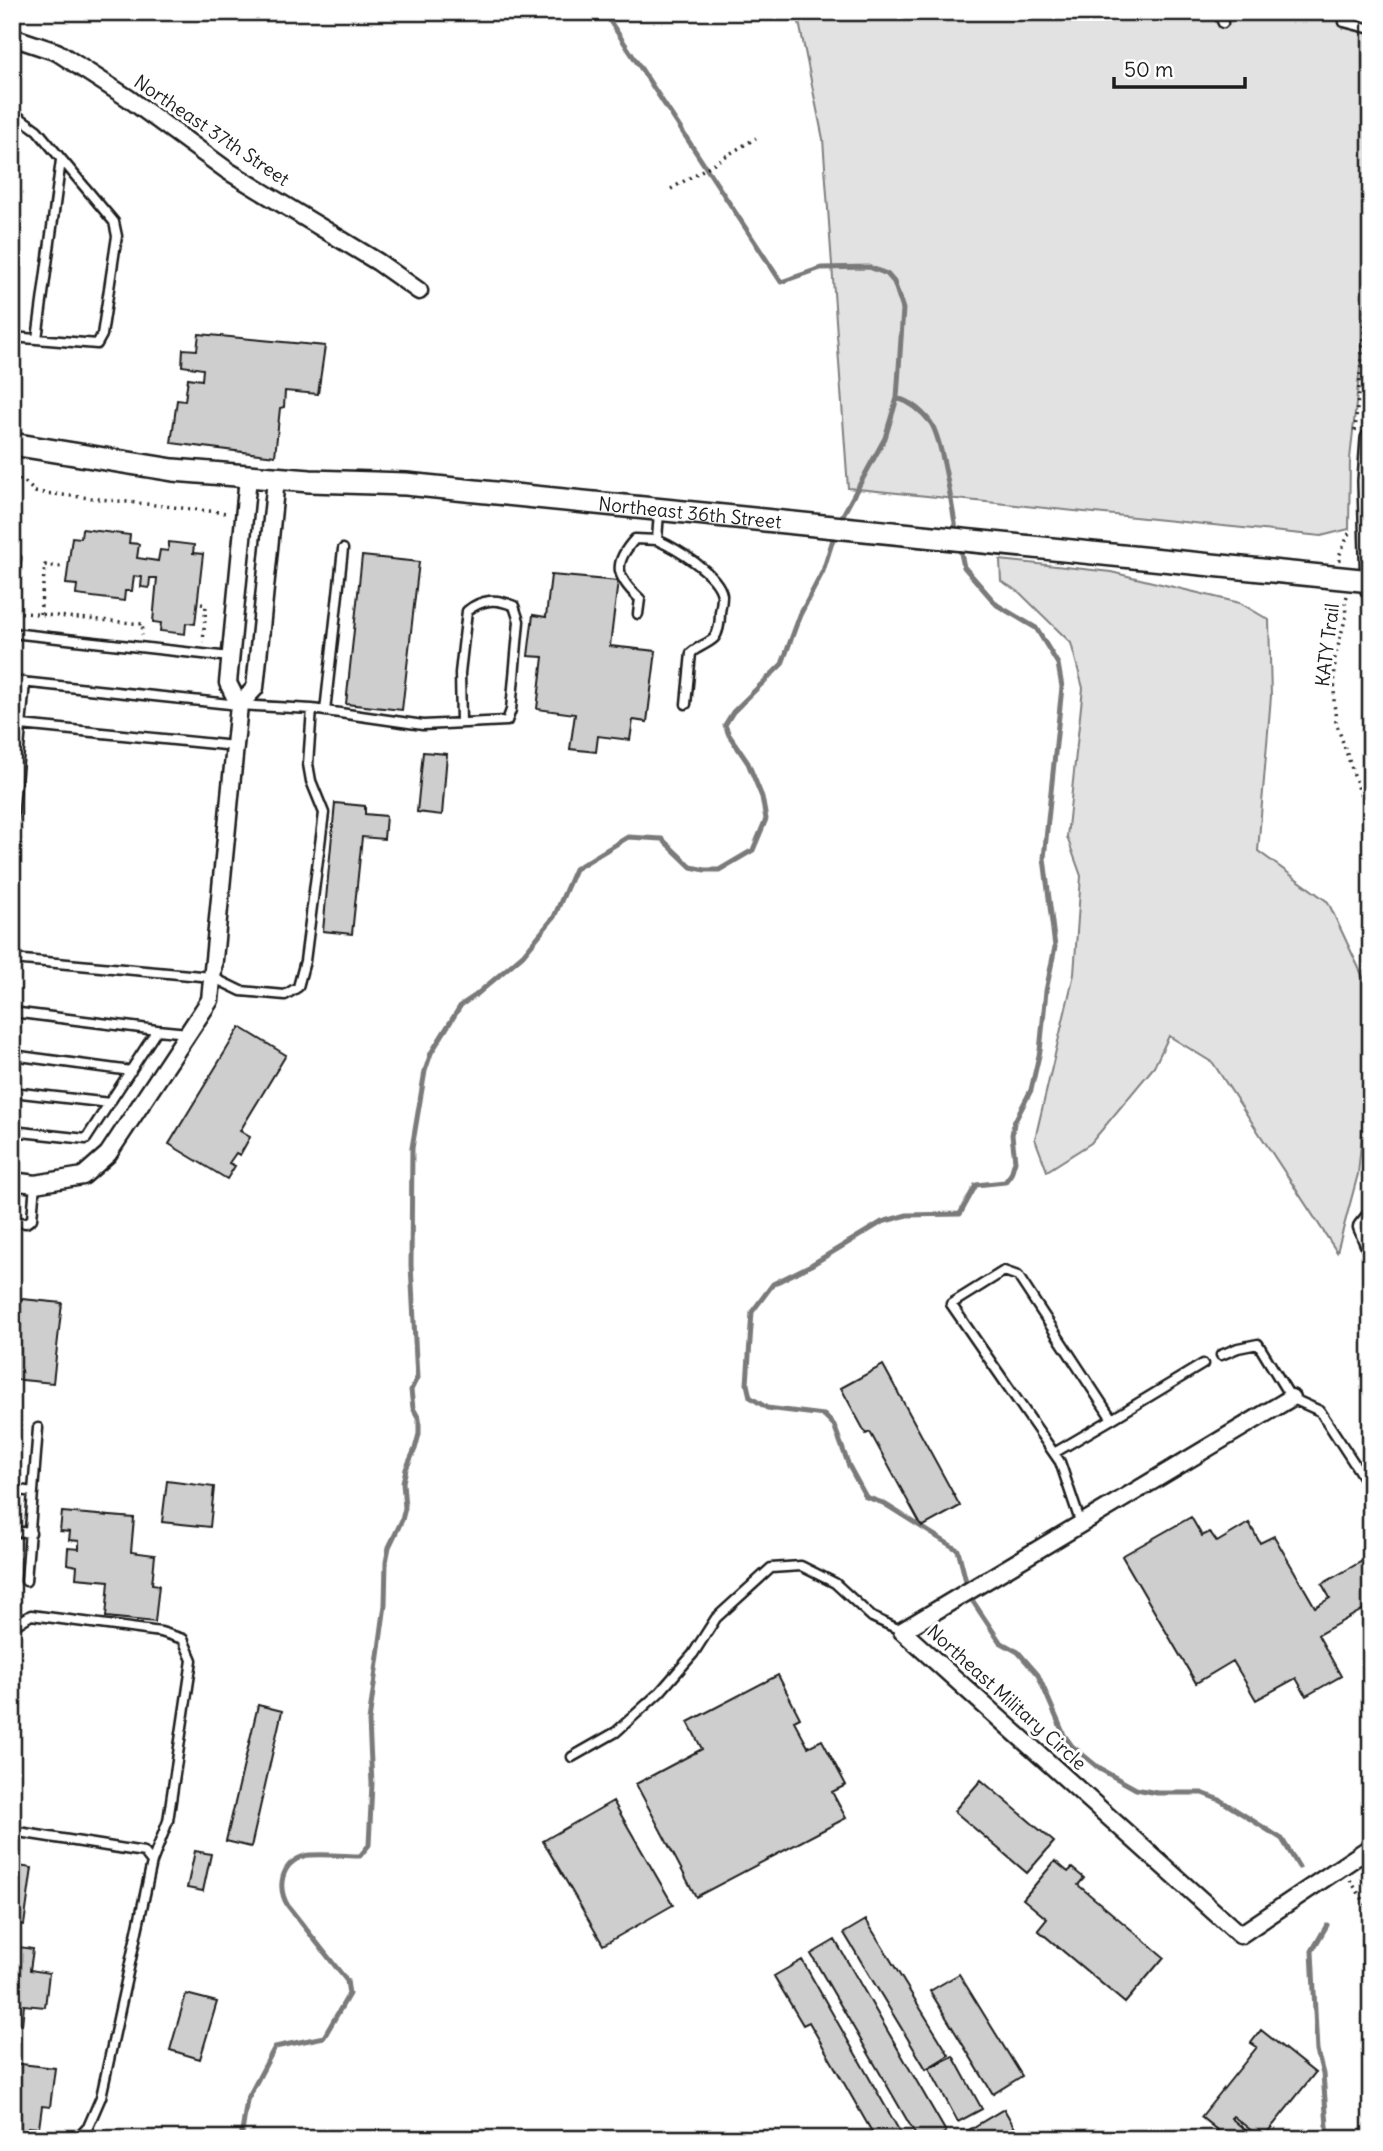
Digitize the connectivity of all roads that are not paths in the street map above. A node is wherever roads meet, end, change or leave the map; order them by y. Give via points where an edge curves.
1 (1218, 12) edge
2 (1345, 12) edge
3 (1223, 23) dead end
4 (1371, 29) edge
5 (12, 37) edge
6 (12, 112) edge
7 (61, 160) junction
8 (419, 291) dead end
9 (12, 337) edge
10 (37, 339) junction
11 (1363, 437) edge
12 (12, 444) edge
13 (248, 477) junction
14 (276, 479) junction
15 (659, 509) junction
16 (656, 540) junction
17 (344, 549) dead end
18 (12, 558) edge
19 (1370, 581) edge
20 (1371, 590) edge
21 (12, 600) edge
22 (638, 614) dead end
23 (12, 633) edge
24 (230, 657) junction
25 (12, 681) edge
26 (25, 682) junction
27 (686, 704) dead end
28 (239, 705) junction
29 (312, 709) junction
30 (325, 711) junction
31 (461, 722) junction
32 (21, 725) junction
33 (235, 746) junction
34 (12, 828) edge
35 (12, 959) edge
36 (212, 977) junction
37 (12, 1012) edge
38 (157, 1030) junction
39 (188, 1033) junction
40 (12, 1055) edge
41 (131, 1070) junction
42 (12, 1092) edge
43 (110, 1103) junction
44 (12, 1131) edge
45 (12, 1181) edge
46 (35, 1184) junction
47 (1371, 1216) edge
48 (12, 1222) edge
49 (1371, 1249) edge
50 (1221, 1355) dead end
51 (1203, 1364) dead end
52 (1291, 1398) junction
53 (1112, 1419) junction
54 (38, 1428) dead end
55 (1054, 1452) junction
56 (12, 1489) edge
57 (1371, 1489) edge
58 (33, 1492) junction
59 (1081, 1524) junction
60 (12, 1531) edge
61 (31, 1533) junction
62 (26, 1581) dead end
63 (12, 1627) edge
64 (902, 1631) junction
65 (572, 1757) dead end
66 (12, 1831) edge
67 (1371, 1847) edge
68 (152, 1862) junction
69 (77, 2139) edge

1 - 3 lane
2 - 4 lane via 1344,22
5 - 8 street, Northeast 37th Street via 57,52 228,171
6 - 7 lane via 37,130
7 - 10 lane
7 - 10 lane via 114,222 117,236 97,344
9 - 10 lane
11 - 19 street
12 - 13 main road, Northeast 36th Street
13 - 14 main road, Northeast 36th Street
13 - 24 street
14 - 15 main road, Northeast 36th Street via 406,484
14 - 28 street via 255,688
15 - 16 lane
15 - 19 main road, Northeast 36th Street
16 - 22 lane via 635,539 622,557 619,575 640,599
16 - 27 lane via 700,567 722,594 713,638 691,653
17 - 30 lane
18 - 21 lane via 16,558
19 - 20 street
23 - 24 lane
24 - 28 street via 228,683
25 - 26 lane
26 - 28 lane
26 - 32 lane
28 - 29 lane
28 - 33 street
29 - 30 lane
29 - 36 lane via 309,764 324,813 298,987 285,995 241,991
30 - 31 lane via 423,724
31 - 31 lane via 507,721 519,621 514,606 503,601 480,601 467,611 460,673
32 - 33 lane
32 - 34 lane
33 - 36 street
35 - 36 lane
36 - 39 street via 210,1000
37 - 38 lane
38 - 39 lane
38 - 41 lane
39 - 46 street via 108,1154 83,1176
40 - 41 lane
41 - 43 lane
42 - 43 lane
43 - 44 lane via 86,1139
45 - 46 street
46 - 48 lane via 32,1219
47 - 49 street via 1362,1227
50 - 52 lane via 1258,1344
51 - 53 lane
52 - 57 lane via 1320,1411
52 - 59 street, Northeast Military Circle
53 - 55 lane
53 - 55 lane via 1018,1276 1004,1270 951,1304
54 - 58 lane
55 - 59 lane
56 - 58 lane
58 - 61 lane
59 - 64 street, Northeast Military Circle
60 - 61 lane
61 - 62 lane
63 - 68 lane via 31,1615 183,1639 192,1660 168,1821
64 - 65 lane via 872,1617 835,1583 801,1566 771,1568 716,1618 660,1692 616,1732
64 - 67 street, Northeast Military Circle via 1240,1935
66 - 68 lane via 144,1852
68 - 69 lane via 101,2097 88,2127

